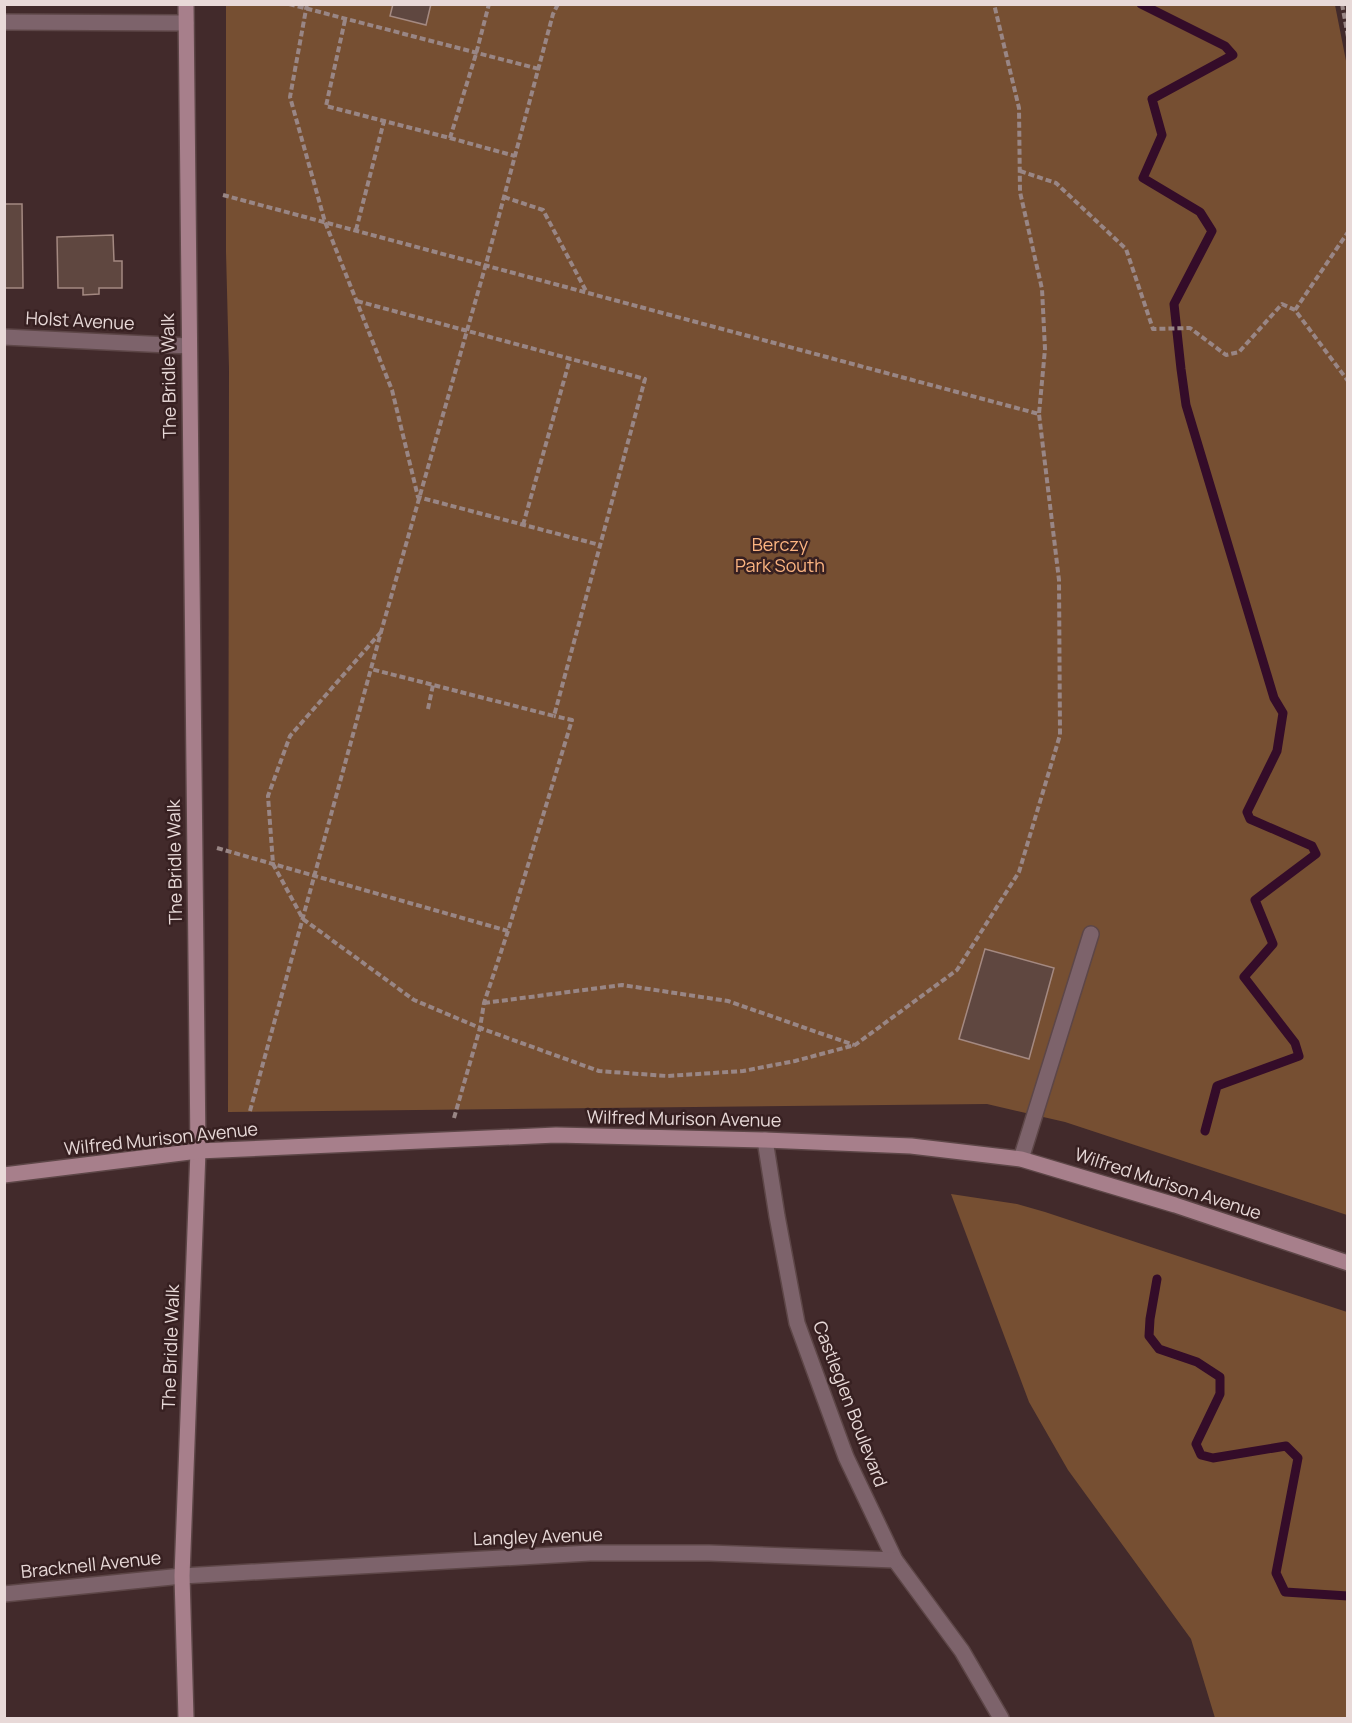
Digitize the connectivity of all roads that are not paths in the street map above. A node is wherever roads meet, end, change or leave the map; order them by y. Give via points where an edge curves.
1 (186, 4) edge
2 (4, 22) edge
3 (186, 23) junction
4 (4, 337) edge
5 (189, 346) junction
6 (1091, 934) dead end
7 (765, 1140) junction
8 (198, 1151) junction
9 (1022, 1159) junction
10 (4, 1175) edge
11 (1347, 1263) edge
12 (895, 1560) junction
13 (182, 1576) junction
14 (4, 1594) edge
15 (186, 1719) edge
16 (1001, 1719) edge

1 - 3 street, The Bridle Walk
2 - 3 street
3 - 5 street, The Bridle Walk
4 - 5 street, Holst Avenue
5 - 8 street, The Bridle Walk
6 - 9 street
7 - 8 street, Wilfred Murison Avenue via 556,1135
7 - 9 street, Wilfred Murison Avenue via 922,1147
7 - 12 street, Castleglen Boulevard via 797,1323 846,1456
8 - 10 street, Wilfred Murison Avenue
8 - 13 street, The Bridle Walk
9 - 11 street, Wilfred Murison Avenue
12 - 13 street, Langley Avenue via 590,1553
12 - 16 street, Castleglen Boulevard via 962,1651
13 - 14 street, Bracknell Avenue
13 - 15 street, The Bridle Walk

